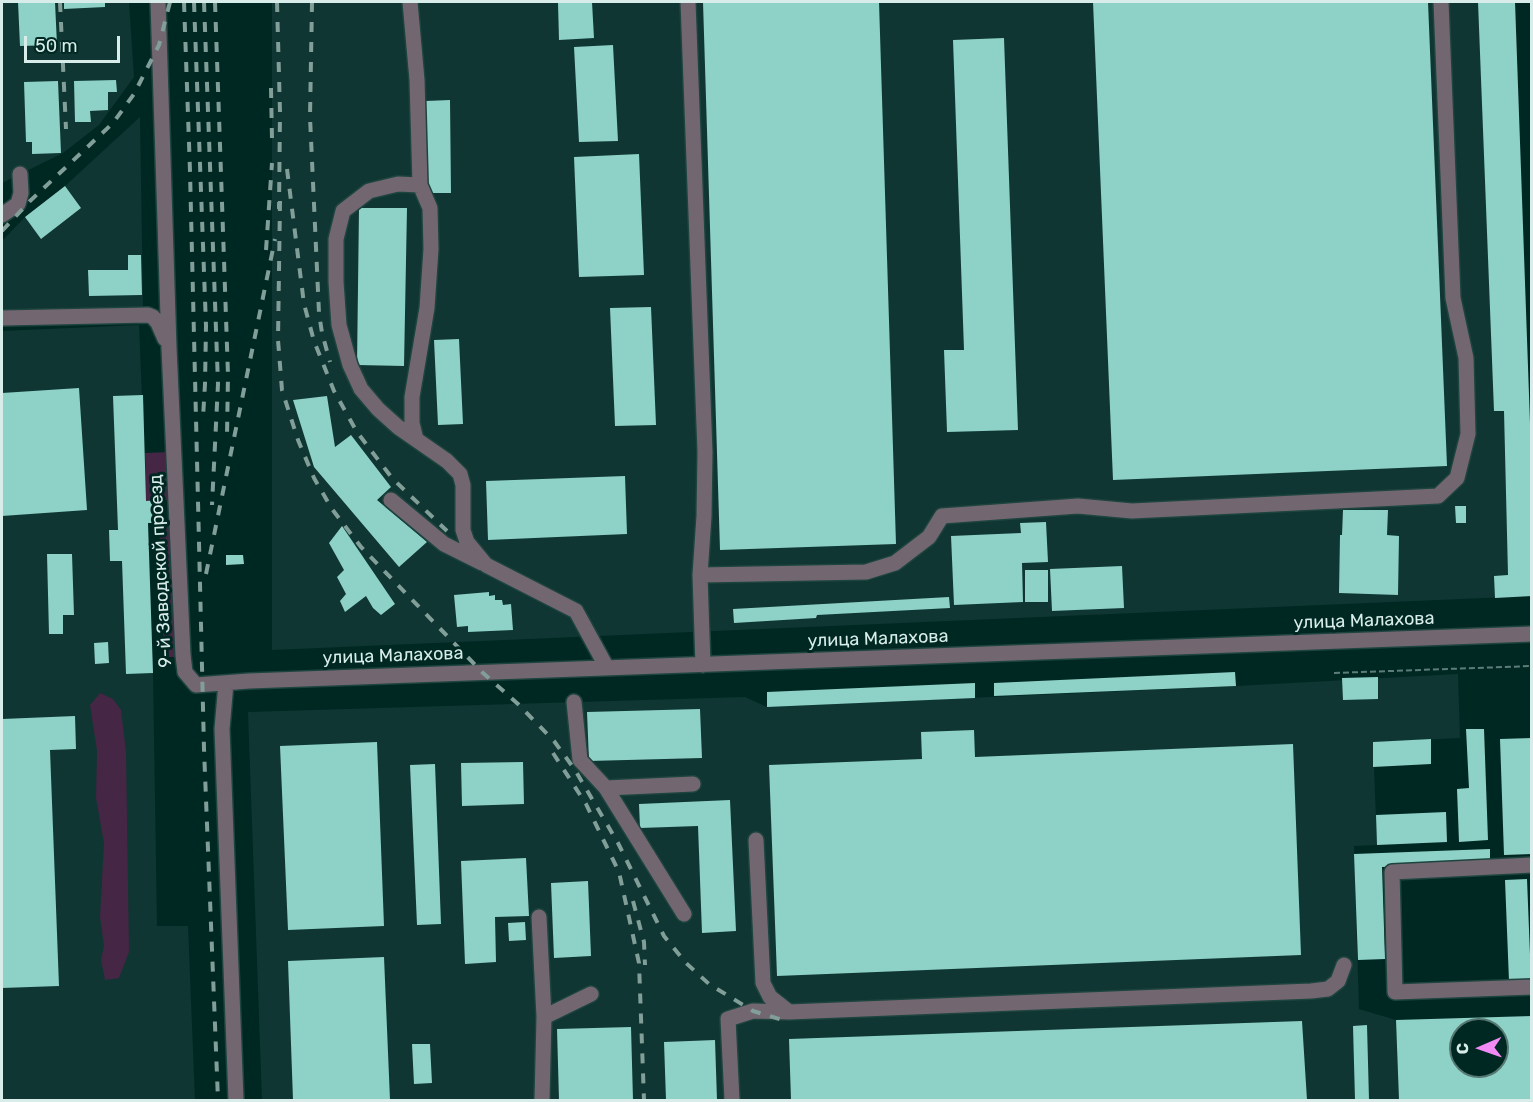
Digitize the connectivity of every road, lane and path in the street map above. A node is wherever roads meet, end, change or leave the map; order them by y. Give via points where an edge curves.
1 (158, 2) edge
2 (410, 2) edge
3 (687, 2) edge
4 (1441, 2) edge
5 (20, 174) dead end
6 (420, 185) junction
7 (2, 215) edge
8 (2, 318) edge
9 (169, 348) junction
10 (416, 439) junction
11 (391, 500) dead end
12 (486, 565) junction
13 (700, 575) junction
14 (1532, 634) edge
15 (703, 664) junction
16 (1532, 666) edge
17 (607, 668) junction
18 (1334, 672) dead end
19 (226, 683) junction
20 (574, 702) dead end
21 (693, 784) dead end
22 (606, 788) junction
23 (756, 840) dead end
24 (1532, 865) edge
25 (684, 914) dead end
26 (539, 917) dead end
27 (1344, 965) dead end
28 (1532, 987) edge
29 (591, 994) dead end
30 (789, 1012) junction
31 (544, 1017) junction
32 (236, 1101) edge
33 (543, 1101) edge
34 (732, 1101) edge

1 - 9 street, 9-й Заводской проезд
2 - 6 street
3 - 13 street via 705,452
4 - 13 street via 1453,298 1466,358 1468,434 1457,478 1438,496 1132,511 1078,506 942,516 928,537 895,563 866,572
5 - 7 street via 18,204
6 - 10 street via 430,208 431,249 427,308 412,397
6 - 10 street via 398,184 369,191 343,211 336,240 339,325 350,364 361,389 378,409
8 - 9 street via 148,315 158,323
9 - 19 street, 9-й Заводской проезд via 184,672 196,685
10 - 12 street via 460,474 463,530 467,542
11 - 12 street via 444,544
12 - 17 street via 576,611
13 - 15 street
14 - 15 street, улица Малахова
15 - 17 street, улица Малахова
16 - 18 path
17 - 19 street, улица Малахова
19 - 32 street via 222,729
20 - 22 street via 580,760
21 - 22 street
22 - 25 street
23 - 30 street via 763,983 770,997
24 - 28 street via 1392,872 1395,992
26 - 31 street
27 - 30 street via 1338,981 1328,989 1311,991
29 - 31 street
30 - 34 street via 753,1011 728,1019
31 - 33 street

